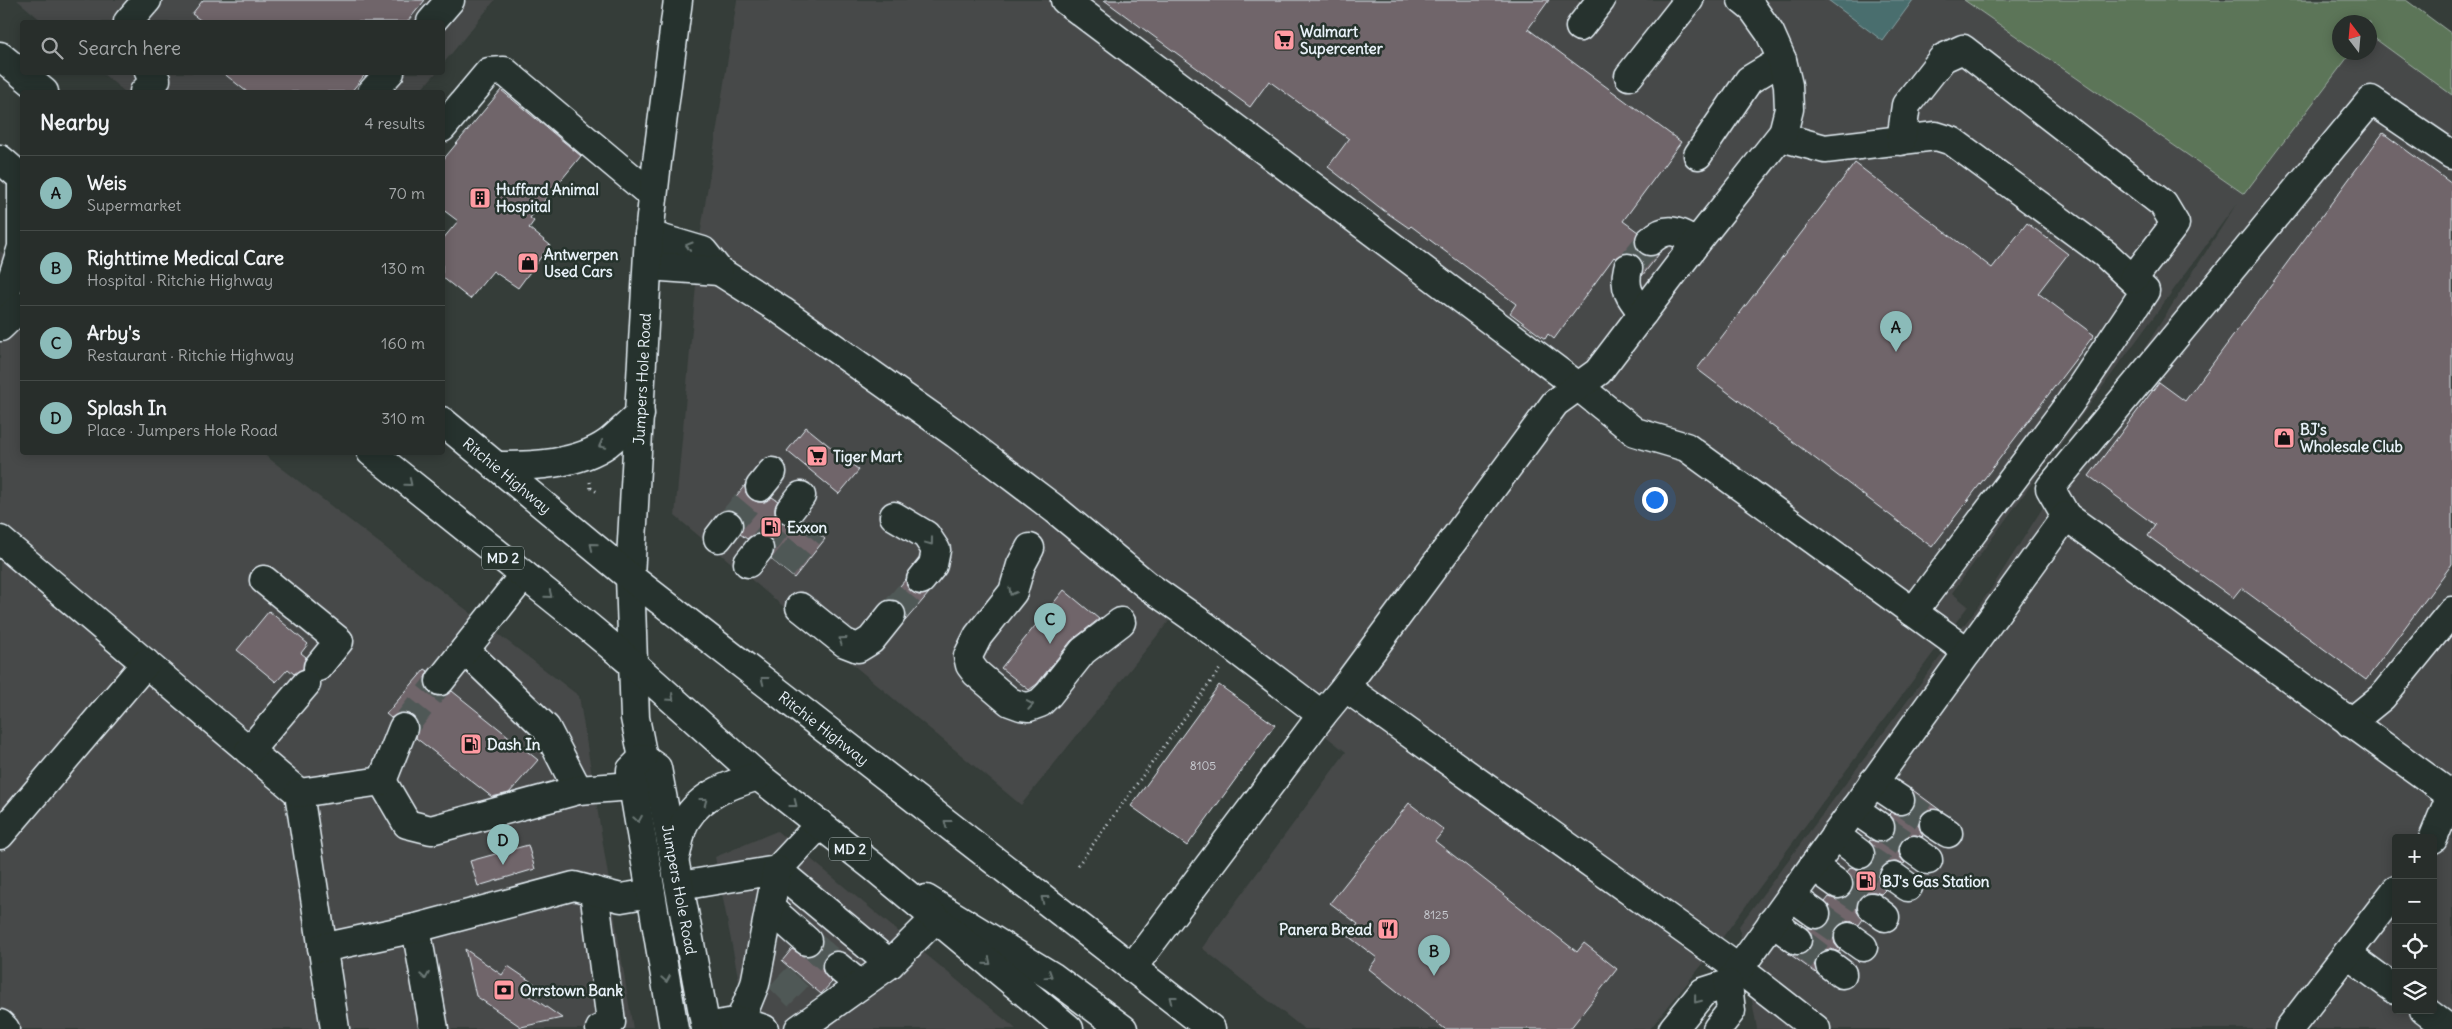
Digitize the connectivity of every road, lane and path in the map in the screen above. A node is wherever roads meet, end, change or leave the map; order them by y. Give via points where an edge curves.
1 (147, 0) edge
2 (450, 0) edge
3 (678, 0) edge
4 (1065, 0) edge
5 (1601, 0) edge
6 (1689, 0) edge
7 (1742, 0) edge
8 (130, 20) edge
9 (434, 20) edge
10 (1580, 28) dead end
11 (0, 56) edge
12 (1782, 60) junction
13 (20, 72) edge
14 (23, 75) edge
15 (387, 75) edge
16 (1629, 76) dead end
17 (42, 90) edge
18 (374, 90) edge
19 (445, 124) edge
20 (1781, 137) junction
21 (1901, 141) junction
22 (1698, 155) dead end
23 (2452, 155) edge
24 (0, 159) edge
25 (20, 175) edge
26 (653, 196) junction
27 (650, 235) junction
28 (1650, 241) tunnel mouth
29 (1696, 243) junction
30 (20, 253) edge
31 (648, 266) junction
32 (1628, 268) tunnel mouth
33 (719, 271) junction
34 (2133, 279) junction
35 (0, 302) edge
36 (20, 308) edge
37 (1643, 313) junction
38 (0, 327) edge
39 (1579, 387) junction
40 (640, 414) junction
41 (445, 424) edge
42 (374, 455) edge
43 (496, 466) junction
44 (591, 488) dead end
45 (599, 493) dead end
46 (894, 516) dead end
47 (2066, 516) junction
48 (0, 540) edge
49 (1030, 548) dead end
50 (524, 575) junction
51 (630, 577) junction
52 (264, 580) dead end
53 (921, 580) tunnel mouth
54 (800, 607) dead end
55 (2452, 611) edge
56 (1913, 612) junction
57 (891, 615) tunnel mouth
58 (1121, 622) dead end
59 (1235, 648) junction
60 (465, 650) junction
61 (1968, 652) junction
62 (146, 663) junction
63 (634, 665) junction
64 (440, 681) tunnel mouth
65 (1346, 686) junction
66 (1322, 715) junction
67 (2350, 722) junction
68 (403, 728) tunnel mouth
69 (250, 751) junction
70 (643, 758) junction
71 (758, 776) junction
72 (382, 781) junction
73 (1873, 782) junction
74 (633, 786) junction
75 (578, 790) junction
76 (299, 793) junction
77 (2452, 796) edge
78 (1900, 800) tunnel mouth
79 (1854, 809) junction
80 (820, 824) junction
81 (1880, 827) tunnel mouth
82 (2435, 834) edge
83 (0, 835) edge
84 (1835, 835) junction
85 (1860, 854) tunnel mouth
86 (674, 858) junction
87 (1078, 865) dead end
88 (1813, 866) junction
89 (874, 867) junction
90 (777, 870) junction
91 (1838, 884) tunnel mouth
92 (680, 886) junction
93 (594, 891) junction
94 (651, 893) junction
95 (2392, 895) edge
96 (1791, 896) junction
97 (771, 909) junction
98 (1816, 914) tunnel mouth
99 (936, 918) junction
100 (1772, 922) junction
101 (416, 928) junction
102 (807, 940) tunnel mouth
103 (1797, 940) tunnel mouth
104 (322, 948) junction
105 (2347, 954) junction
106 (890, 964) junction
107 (837, 966) tunnel mouth
108 (1132, 968) junction
109 (1734, 976) junction
110 (860, 985) junction
111 (2392, 987) edge
112 (2429, 1014) edge
113 (808, 1015) edge
114 (0, 1024) edge
115 (752, 1025) edge
116 (1061, 1027) edge
117 (706, 1028) edge
118 (5, 1029) edge
119 (334, 1029) edge
120 (434, 1029) edge
121 (600, 1029) edge
122 (674, 1029) edge
123 (1124, 1029) edge
124 (1211, 1029) edge
125 (1673, 1029) edge
126 (1717, 1029) edge
127 (1816, 1029) edge
128 (2290, 1029) edge
129 (2449, 1029) edge

1 - 8 main road
2 - 9 main road
3 - 26 main road, Jumpers Hole Road
4 - 39 main road
5 - 10 main road
6 - 16 main road
7 - 12 main road via 1753,9 1770,33
11 - 13 main road
12 - 20 main road via 1788,84 1789,109
12 - 22 main road via 1749,80
14 - 17 main road
15 - 18 main road
19 - 26 main road via 489,72 504,71
20 - 21 main road via 1825,149
20 - 29 main road
21 - 34 main road via 1936,136 1952,141 2105,254
21 - 34 main road via 1906,105 1943,58 1963,49 2163,204 2175,224
23 - 47 main road via 2371,100 2050,488
24 - 25 main road
26 - 27 main road, Jumpers Hole Road
27 - 31 main road, Jumpers Hole Road
33 -> 27 main road via 704,251
28 - 29 main road via 1660,232 1670,231 1681,233
29 - 37 main road
30 - 35 main road
31 - 33 main road
31 - 40 main road, Jumpers Hole Road
32 - 37 main road via 1627,288
33 - 59 main road via 782,311 956,434 1148,586
34 - 56 main road via 2146,290 2070,403
36 - 38 main road
37 - 39 main road via 1598,372
39 - 56 main road via 1635,432 1686,447
39 - 65 main road via 1555,403
40 -> 43 main road via 607,444 575,458 550,464
40 - 51 main road, Jumpers Hole Road
41 - 43 main road, Ritchie Highway
42 -> 50 main road, MD 2
51 -> 43 main road, Ritchie Highway
44 - 45 path
46 -> 53 main road via 926,535 936,550 934,565
47 - 61 main road
47 - 67 main road
48 - 62 main road
49 -> 58 main road via 1013,592 978,636 968,656 976,673 1010,702 1021,706 1040,702 1083,652
50 - 60 main road
50 -> 63 main road, MD 2
51 - 63 main road, Jumpers Hole Road
108 -> 51 main road, Ritchie Highway
52 - 69 main road via 338,641
57 -> 54 main road via 870,640 858,648 845,643
55 - 67 main road via 2382,697
56 - 61 main road
59 - 66 main road
59 - 87 path
60 - 64 main road
60 - 75 main road via 546,728
61 - 73 main road
62 - 69 main road
62 - 83 main road
63 - 70 main road, Jumpers Hole Road via 635,718
63 -> 71 main road, MD 2
65 - 66 main road
65 - 109 main road
66 - 108 main road
67 - 77 main road
68 - 72 main road
69 - 76 main road
70 - 74 main road, Jumpers Hole Road via 631,771
70 - 86 main road, Jumpers Hole Road via 657,768
71 -> 80 main road, MD 2
86 -> 71 main road via 685,821 696,807 715,792
72 - 75 main road via 407,824 431,830
72 - 76 main road
73 - 78 main road
73 - 79 main road
74 - 75 main road
74 -> 94 main road, Jumpers Hole Road
76 - 104 main road
77 - 82 main road
79 - 81 main road
79 - 84 main road
80 - 89 main road, MD 2
80 - 90 main road
84 - 85 main road
84 - 88 main road
86 - 92 main road, Jumpers Hole Road
88 - 91 main road
88 - 96 main road
89 - 99 main road, MD 2
89 -> 123 main road via 1053,977
90 - 92 main road
90 - 97 main road
90 - 106 main road
92 - 117 main road, Jumpers Hole Road
93 - 94 main road via 621,898
93 - 101 main road via 574,886
93 - 121 main road via 611,1022
94 -> 122 main road, Jumpers Hole Road
95 - 105 main road
96 - 98 main road
96 - 100 main road
97 - 102 main road
97 - 115 main road via 769,969 754,984
99 - 106 main road
99 -> 116 main road, MD 2
100 - 103 main road
100 - 109 main road
101 - 104 main road
101 -> 120 main road
104 - 119 main road
105 - 111 main road
105 - 128 main road
106 - 110 main road
107 - 110 main road
124 -> 108 main road, Ritchie Highway
109 -> 125 main road via 1703,992
109 - 126 main road via 1731,1011
109 - 127 main road
110 - 113 main road
112 - 129 main road
114 - 118 main road
115 - 117 main road

